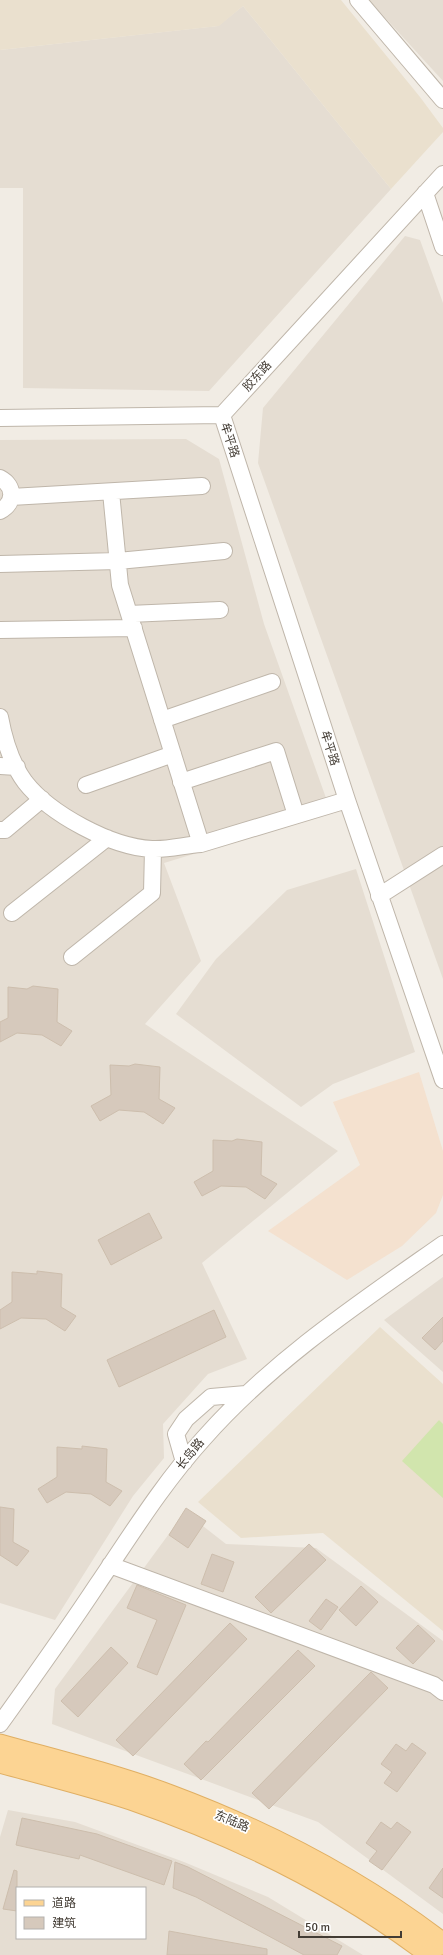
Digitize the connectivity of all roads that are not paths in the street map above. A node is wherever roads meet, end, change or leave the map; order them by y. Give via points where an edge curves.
1 (358, 0) edge
2 (443, 100) edge
3 (443, 174) edge
4 (424, 193) junction
5 (443, 247) edge
6 (222, 416) junction
7 (0, 418) edge
8 (0, 478) edge
9 (202, 486) dead end
10 (111, 492) junction
11 (12, 497) junction
12 (0, 511) edge
13 (224, 551) dead end
14 (118, 561) junction
15 (0, 564) edge
16 (220, 610) dead end
17 (131, 621) junction
18 (0, 630) edge
19 (272, 682) dead end
20 (0, 717) edge
21 (162, 720) junction
22 (173, 754) junction
23 (0, 766) edge
24 (17, 767) junction
25 (181, 782) junction
26 (86, 785) dead end
27 (42, 798) junction
28 (347, 800) junction
29 (296, 815) junction
30 (0, 830) edge
31 (107, 838) junction
32 (201, 844) junction
33 (153, 849) junction
34 (443, 855) edge
35 (379, 896) junction
36 (12, 913) dead end
37 (72, 957) dead end
38 (443, 1080) edge
39 (443, 1244) edge
40 (246, 1394) junction
41 (184, 1462) junction
42 (110, 1565) junction
43 (443, 1692) edge
44 (0, 1724) edge
45 (0, 1745) edge
46 (0, 1762) edge
47 (443, 1944) edge
48 (431, 1955) edge

1 - 2 street
3 - 4 street, 胶东路
4 - 5 street
4 - 6 street, 胶东路
6 - 7 street
6 - 28 street, 牟平路
8 - 11 street via 9,485
9 - 10 street
10 - 11 street
10 - 14 street
11 - 12 street via 6,508
13 - 14 street
14 - 15 street
14 - 17 street via 120,585
16 - 17 street
17 - 18 street
17 - 21 street
19 - 21 street
20 - 24 street via 9,751
21 - 22 street
22 - 25 street
22 - 26 street
23 - 24 street
24 - 27 street via 24,780
25 - 29 street via 276,751
25 - 32 street
27 - 30 street via 5,830
27 - 31 street via 57,810
28 - 29 street
28 - 35 street, 牟平路
29 - 32 street
31 - 33 street via 122,844
31 - 36 street
32 - 33 street
33 - 37 street via 152,894
34 - 35 street
35 - 38 street, 牟平路
39 - 40 street, 长岛路 via 298,1348
40 - 41 street, 长岛路
40 - 41 street via 211,1397 186,1419 176,1434
41 - 42 street, 长岛路
42 - 43 street via 434,1685
42 - 44 street, 长岛路
45 - 47 main road, 东陆路 via 137,1784 248,1828 354,1883
46 - 48 main road, 东陆路 via 132,1800 241,1843 346,1897

